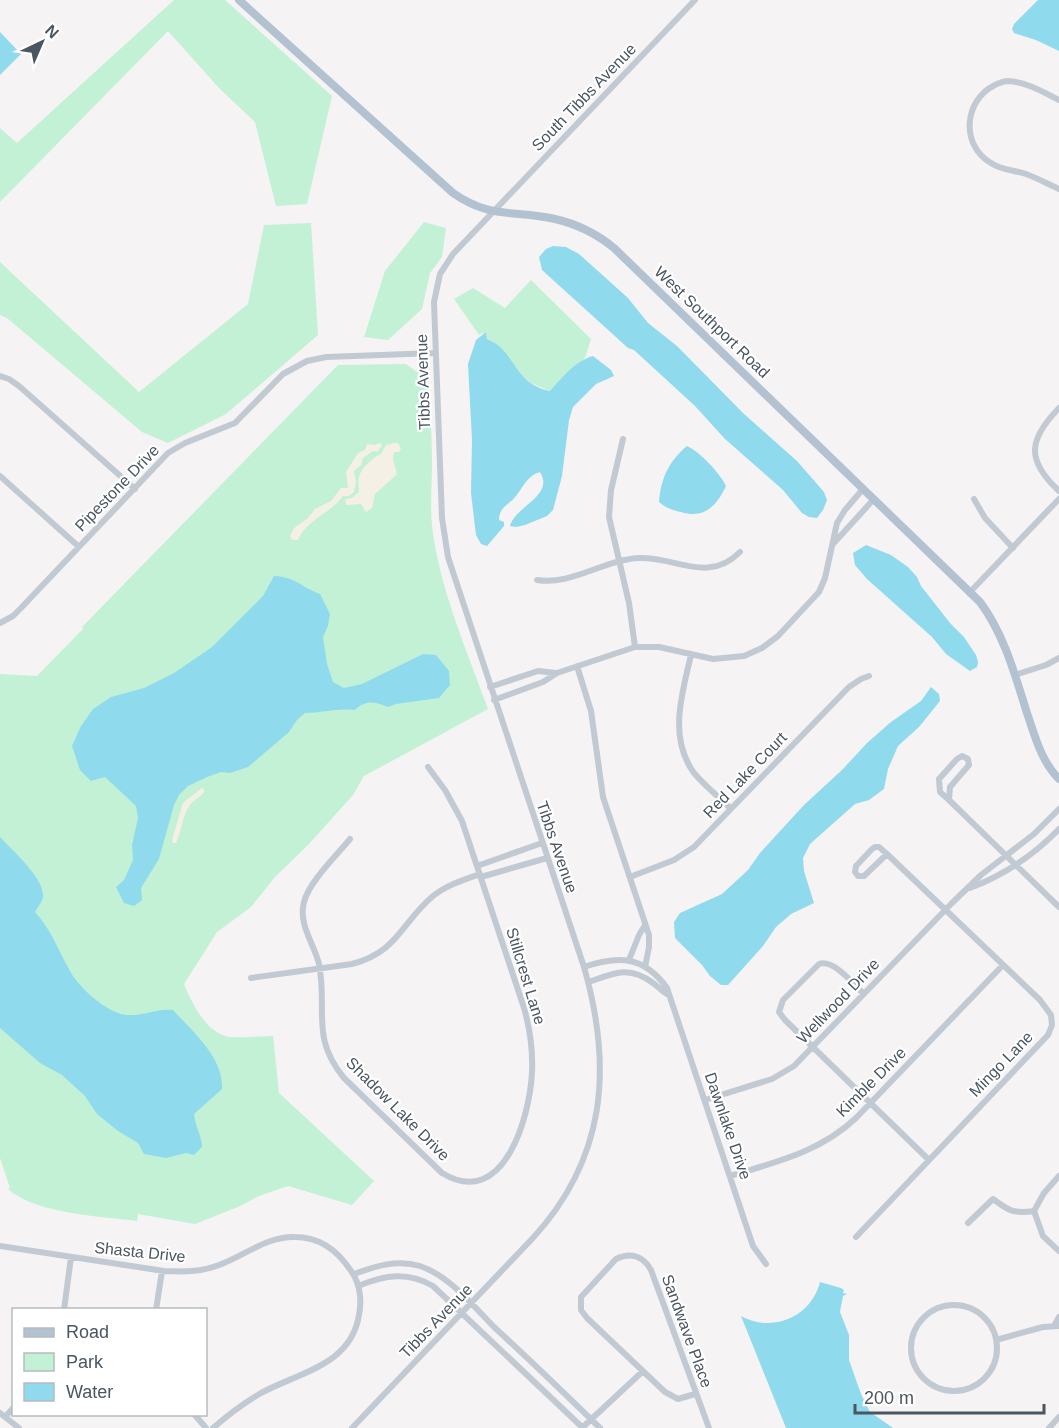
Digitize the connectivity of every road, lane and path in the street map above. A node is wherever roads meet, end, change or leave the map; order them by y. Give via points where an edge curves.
1 (239, 0) edge
2 (695, 0) edge
3 (1059, 100) edge
4 (1059, 189) edge
5 (492, 212) junction
6 (435, 353) junction
7 (0, 376) edge
8 (1059, 408) edge
9 (623, 439) dead end
10 (0, 477) edge
11 (135, 489) junction
12 (863, 489) junction
13 (1059, 491) edge
14 (974, 499) dead end
15 (1059, 499) edge
16 (874, 500) junction
17 (833, 544) junction
18 (78, 546) junction
19 (1013, 548) junction
20 (740, 552) dead end
21 (618, 561) junction
22 (537, 580) dead end
23 (970, 592) junction
24 (0, 623) edge
25 (635, 647) junction
26 (691, 655) junction
27 (1059, 658) edge
28 (578, 666) junction
29 (557, 673) junction
30 (1015, 675) junction
31 (869, 676) dead end
32 (489, 687) junction
33 (494, 700) junction
34 (428, 767) dead end
35 (1059, 779) edge
36 (949, 800) junction
37 (731, 809) junction
38 (1059, 809) edge
39 (1059, 829) edge
40 (350, 839) dead end
41 (542, 843) junction
42 (887, 854) junction
43 (1006, 856) junction
44 (547, 858) junction
45 (1015, 865) junction
46 (477, 866) junction
47 (480, 876) junction
48 (630, 877) junction
49 (969, 888) junction
50 (1059, 907) edge
51 (945, 910) junction
52 (645, 926) junction
53 (629, 960) junction
54 (642, 965) junction
55 (1004, 965) junction
56 (584, 967) junction
57 (319, 969) junction
58 (636, 974) junction
59 (251, 978) dead end
60 (589, 982) junction
61 (864, 994) junction
62 (669, 995) junction
63 (813, 1047) junction
64 (705, 1100) junction
65 (871, 1103) junction
66 (928, 1159) junction
67 (730, 1176) junction
68 (1059, 1176) edge
69 (471, 1181) joint
70 (1034, 1211) junction
71 (968, 1223) dead end
72 (856, 1236) dead end
73 (0, 1246) edge
74 (1059, 1251) edge
75 (71, 1257) junction
76 (766, 1264) dead end
77 (162, 1271) junction
78 (354, 1274) junction
79 (358, 1286) junction
80 (471, 1304) junction
81 (64, 1308) edge
82 (156, 1308) edge
83 (462, 1312) junction
84 (1059, 1317) edge
85 (1057, 1326) edge
86 (996, 1340) junction
87 (642, 1372) junction
88 (695, 1394) junction
89 (3, 1415) edge
90 (196, 1416) edge
91 (1059, 1417) edge
92 (591, 1419) junction
93 (19, 1428) edge
94 (206, 1428) edge
95 (213, 1428) edge
96 (352, 1428) edge
97 (583, 1428) edge
98 (600, 1428) edge
99 (709, 1428) edge
100 (1049, 1428) edge

1 - 5 main road, West Southport Road via 453,193
2 - 5 street, South Tibbs Avenue
3 - 4 street via 1026,84 1005,81 978,97 969,126 972,141 990,163
5 - 6 street, Tibbs Avenue via 441,272 435,294
5 - 12 main road, West Southport Road via 557,219 587,230 609,244
6 - 11 street, Pipestone Drive via 326,357 298,364 235,423 168,453
6 - 32 street, Tibbs Avenue via 446,548
7 - 11 street via 19,386
8 - 13 street via 1040,431 1035,452 1042,474
9 - 21 street via 609,507
10 - 18 street
11 - 18 street, Pipestone Drive
12 - 16 main road, West Southport Road
12 - 17 street via 841,515
14 - 19 street via 985,518
15 - 19 street
16 - 17 street
16 - 23 main road, West Southport Road
17 - 26 street via 819,592 772,641 732,658
18 - 24 street, Pipestone Drive via 21,608
19 - 23 street
20 - 21 street via 711,568 652,558
21 - 22 street via 557,581
21 - 25 street
23 - 30 main road, West Southport Road via 993,621
25 - 26 street via 659,647
25 - 28 street
26 - 37 street via 679,707 681,745 695,774
27 - 30 street
28 - 29 street
28 - 48 street via 591,711 603,797
29 - 32 street via 538,671
29 - 33 street
30 - 35 main road, West Southport Road via 1039,749
31 - 37 street, Red Lake Court via 849,687
32 - 33 street, Tibbs Avenue
33 - 41 street, Tibbs Avenue
34 - 46 street, Stillcrest Lane via 459,814
36 - 36 street via 950,787 969,767 969,761 963,757 938,781 940,792
36 - 43 street
37 - 48 street, Red Lake Court via 688,852
38 - 43 street, Wellwood Drive
39 - 45 street, Wellwood Drive
40 - 57 street, Shadow Lake Drive via 304,901 303,921
41 - 44 street, Tibbs Avenue
41 - 46 street
42 - 42 street via 874,847 855,872 864,876
42 - 51 street, Mingo Lane
43 - 45 street
43 - 49 street, Wellwood Drive
44 - 47 street
44 - 56 street, Tibbs Avenue
45 - 49 street, Wellwood Drive
45 - 50 street
46 - 47 street, Stillcrest Lane
47 - 57 street via 453,883 432,897 378,954 352,964
47 - 69 street, Stillcrest Lane via 527,1017 532,1071 526,1112 511,1150 495,1172
48 - 52 street
49 - 51 street, Wellwood Drive
51 - 55 street, Mingo Lane
51 - 61 street, Wellwood Drive
52 - 53 street
52 - 54 street via 649,947
53 - 54 street, Dawnlake Drive
53 - 56 street, Dawnlake Drive via 606,960
54 - 58 street
54 - 62 street, Dawnlake Drive via 660,979
55 - 65 street, Kimble Drive
55 - 66 street, Mingo Lane via 1032,992 1051,1016 1052,1025 1048,1035
56 - 60 street, Tibbs Avenue
57 - 59 street
57 - 69 street, Shadow Lake Drive via 323,1039 339,1073 442,1173
58 - 60 street via 619,971
58 - 62 street
60 - 80 street, Tibbs Avenue via 602,1063 597,1112 584,1156 548,1221
61 - 63 street, Wellwood Drive
61 - 63 street via 824,963 783,1000 779,1012
62 - 64 street, Dawnlake Drive
63 - 64 street, Wellwood Drive via 794,1066 772,1079
63 - 65 street
64 - 67 street, Dawnlake Drive
65 - 66 street
65 - 67 street, Kimble Drive via 846,1127 816,1147
66 - 72 street, Mingo Lane
67 - 76 street, Dawnlake Drive via 753,1246
68 - 70 street
70 - 71 street via 1009,1211 993,1199
70 - 74 street via 1043,1236
73 - 75 street, Shasta Drive
75 - 77 street, Shasta Drive
75 - 81 street
77 - 78 street, Shasta Drive via 208,1269 267,1242 295,1237 330,1247
77 - 82 street
78 - 79 street, Shasta Drive
78 - 80 street via 383,1264 420,1266 443,1278
79 - 83 street via 388,1276 413,1277 433,1286
79 - 95 street, Shasta Drive via 358,1324 339,1354 257,1395
80 - 83 street, Tibbs Avenue
80 - 92 street
83 - 96 street, Tibbs Avenue
83 - 97 street
84 - 85 street
85 - 86 street
86 - 86 street via 978,1313 968,1307 946,1306 935,1309 917,1325 912,1335 912,1357 916,1368 931,1384 946,1390 965,1390 988,1374 996,1357
87 - 88 street via 671,1397
87 - 88 street, Sandwave Place via 587,1318 579,1305 585,1291 616,1259 631,1255 642,1259 651,1270
87 - 92 street
88 - 99 street, Sandwave Place
89 - 93 street
90 - 94 street
91 - 100 street
92 - 97 street
92 - 98 street

